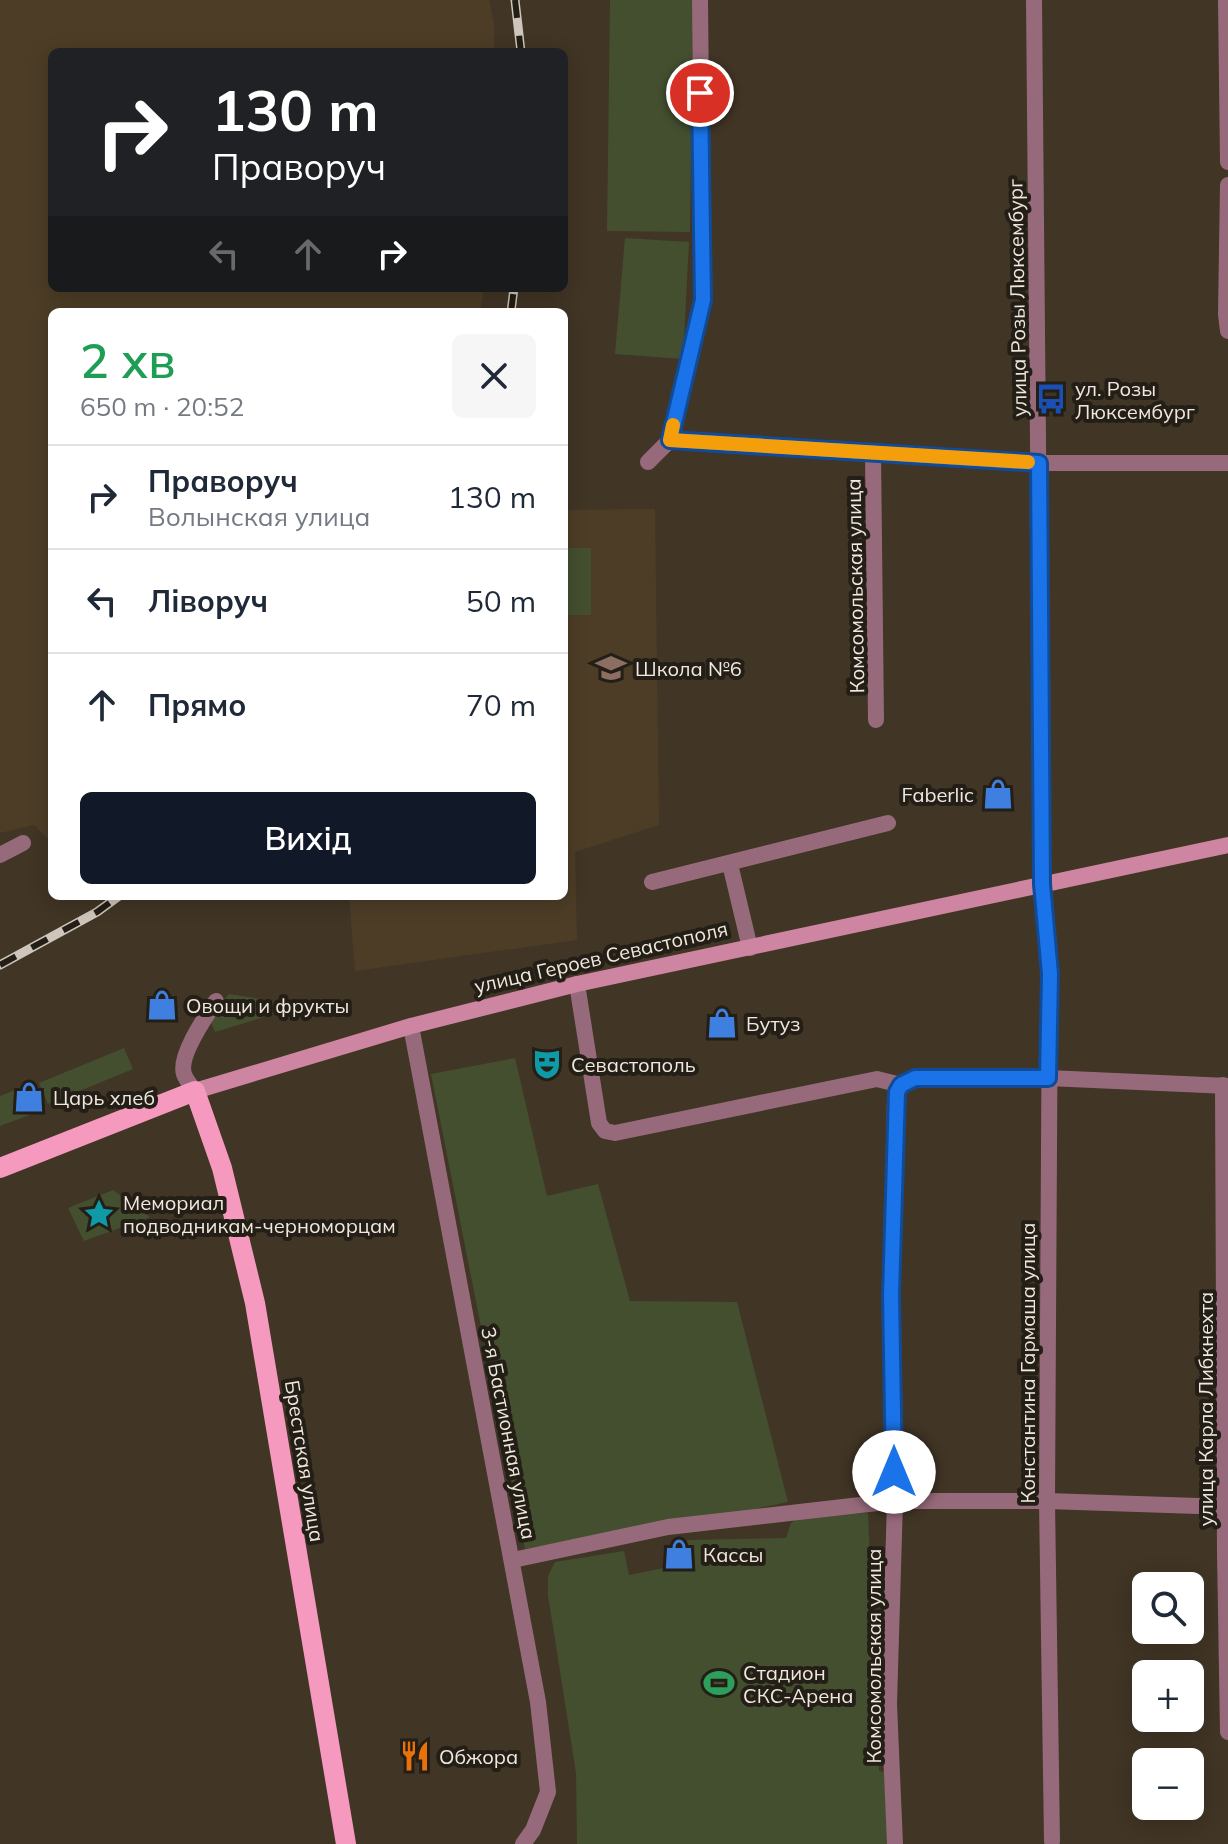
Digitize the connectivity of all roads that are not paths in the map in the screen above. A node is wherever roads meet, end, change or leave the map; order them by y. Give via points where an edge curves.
1 (700, 0) edge
2 (1034, 0) edge
3 (1226, 0) edge
4 (1228, 162) edge
5 (1228, 185) edge
6 (1228, 331) edge
7 (670, 440) junction
8 (873, 452) junction
9 (648, 462) dead end
10 (1039, 463) junction
11 (1228, 463) edge
12 (876, 720) dead end
13 (888, 823) dead end
14 (23, 843) dead end
15 (1228, 845) edge
16 (0, 855) edge
17 (730, 864) junction
18 (652, 882) dead end
19 (1042, 884) junction
20 (750, 948) junction
21 (577, 984) junction
22 (216, 1001) dead end
23 (411, 1026) junction
24 (1048, 1078) junction
25 (901, 1085) junction
26 (1226, 1085) edge
27 (195, 1091) junction
28 (0, 1168) edge
29 (895, 1501) junction
30 (1047, 1501) junction
31 (1227, 1507) edge
32 (513, 1560) junction
33 (1228, 1732) edge
34 (1052, 1841) dead end
35 (346, 1844) edge
36 (523, 1844) edge
37 (895, 1844) edge

1 - 7 street via 703,300
2 - 10 street, улица Розы Люксембург
3 - 4 street
5 - 6 street
7 - 8 street
7 - 9 street
8 - 10 street
8 - 12 street, Комсомольская улица
10 - 11 street
10 - 19 street, улица Розы Люксембург
13 - 17 street
14 - 16 street
15 - 19 main road, улица Героев Севастополя
17 - 18 street
17 - 20 street
19 - 20 main road, улица Героев Севастополя
19 - 24 street, Константина Гармаша улица via 1050,974
20 - 21 main road, улица Героев Севастополя
21 - 23 main road, улица Героев Севастополя
21 - 25 street via 599,1123 605,1131 877,1079
22 - 27 street via 184,1061 184,1074
23 - 27 main road, улица Героев Севастополя
23 - 32 street, 3-я Бастионная улица
24 - 25 street via 915,1078
24 - 26 street
24 - 30 street, Константина Гармаша улица
25 - 29 street, Комсомольская улица via 895,1099 891,1295
26 - 31 street, улица Карла Либкнехта
27 - 28 main road, улица Героев Севастополя
27 - 35 main road, Брестская улица via 222,1168 255,1303
29 - 30 street
29 - 32 street via 668,1527
29 - 37 street, Комсомольская улица via 889,1704
30 - 31 street
30 - 34 street, Константина Гармаша улица
31 - 33 street, улица Карла Либкнехта
32 - 36 street, 3-я Бастионная улица via 548,1792

